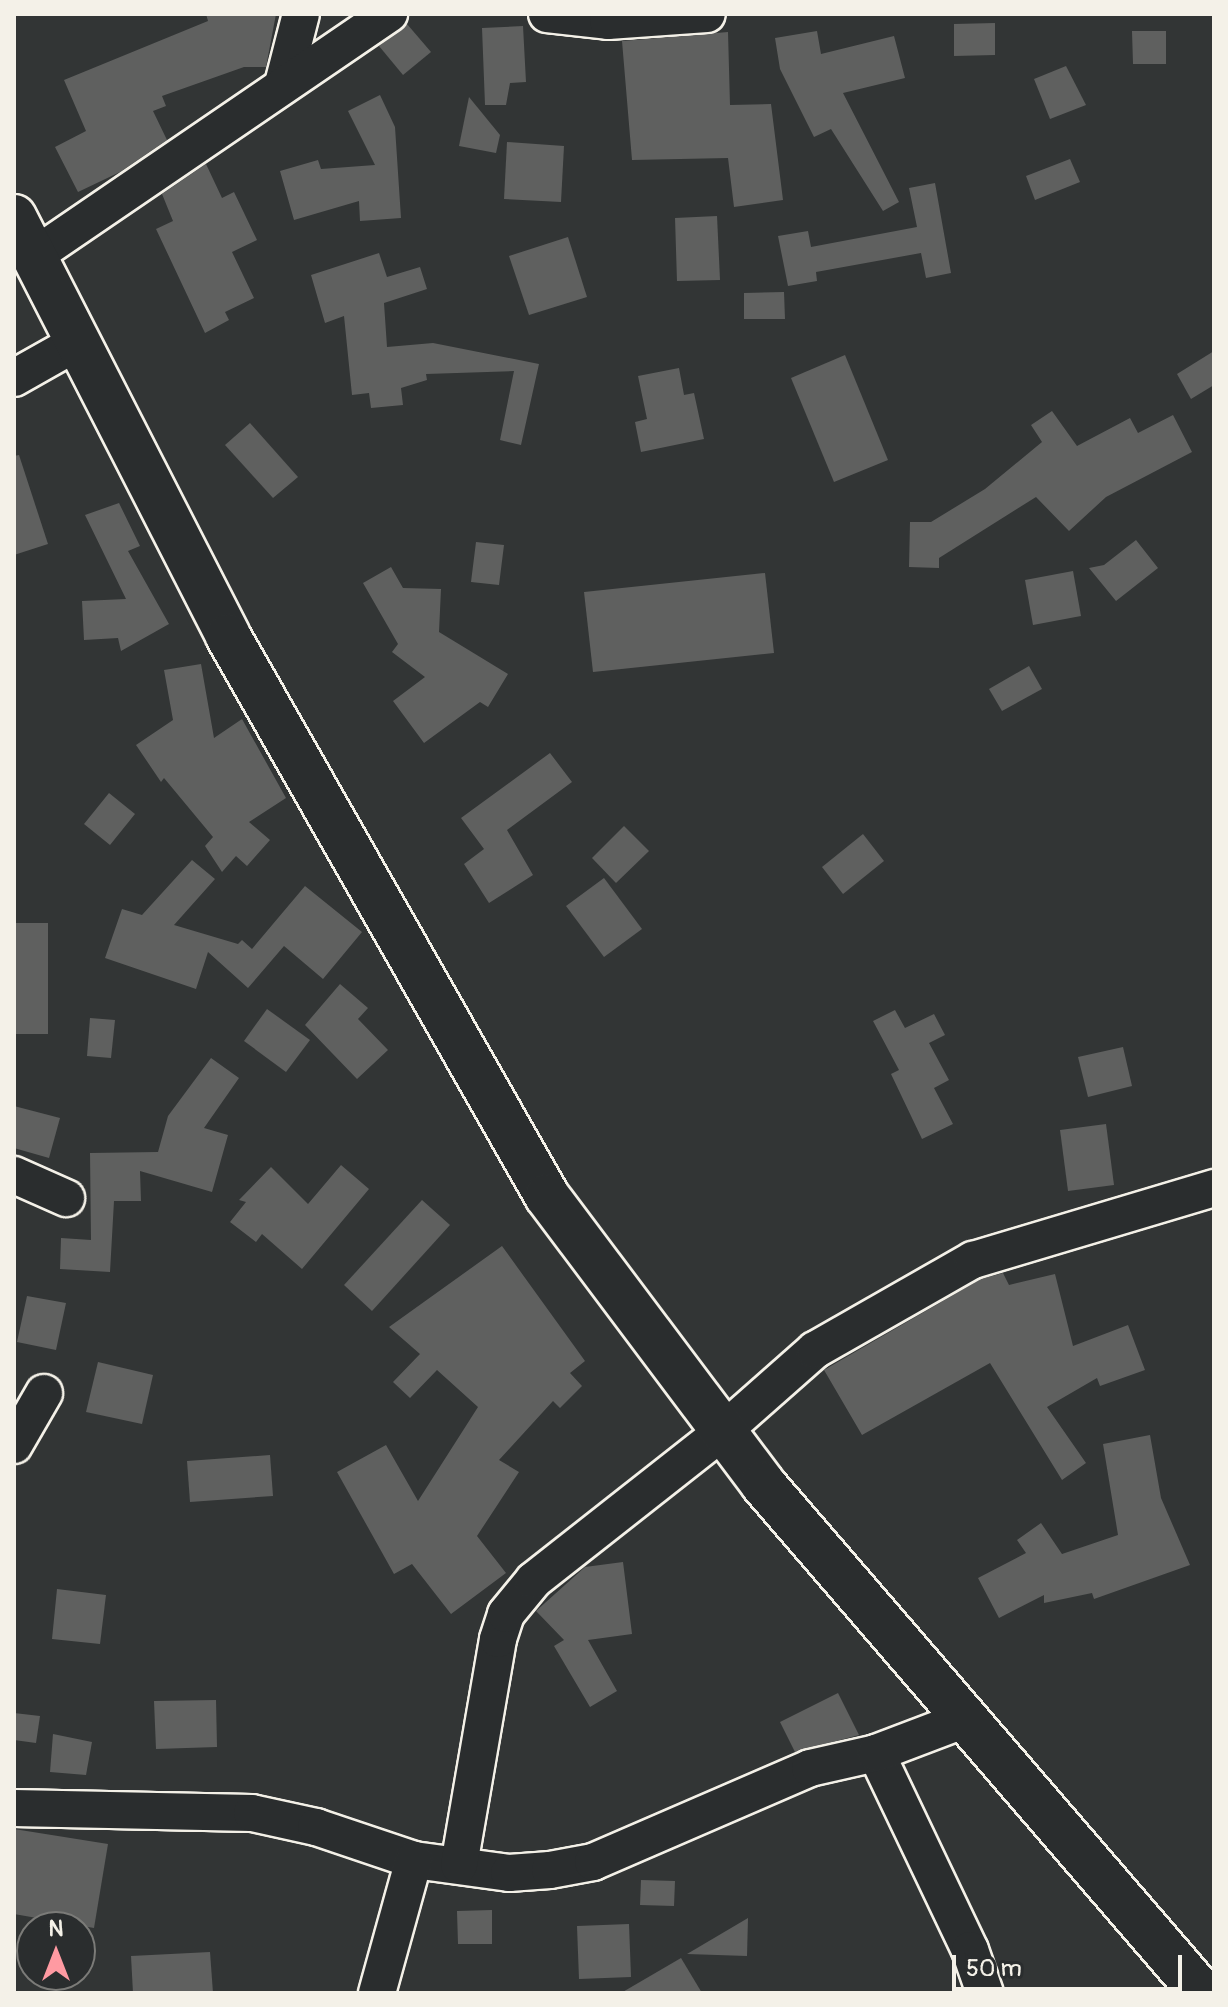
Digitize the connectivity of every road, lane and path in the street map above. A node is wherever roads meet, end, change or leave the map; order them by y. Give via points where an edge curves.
1 (301, 14) edge
2 (389, 14) edge
3 (547, 14) edge
4 (707, 14) edge
5 (283, 84) junction
6 (14, 217) edge
7 (34, 256) junction
8 (78, 342) junction
9 (14, 378) edge
10 (14, 1175) edge
11 (1214, 1188) edge
12 (66, 1198) dead end
13 (44, 1393) dead end
14 (722, 1432) junction
15 (14, 1445) edge
16 (963, 1720) junction
17 (876, 1753) junction
18 (14, 1808) edge
19 (414, 1860) junction
20 (459, 1865) junction
21 (377, 1993) edge
22 (985, 1993) edge
23 (1202, 1993) edge

1 - 5 street
2 - 5 street
3 - 4 street via 608,21
5 - 7 street
6 - 7 main road
7 - 8 main road
8 - 9 street
8 - 14 main road via 228,636 547,1196
10 - 12 street
11 - 14 street via 973,1260 815,1350
13 - 15 street
14 - 16 main road
14 - 20 street via 534,1580 506,1614
16 - 17 street
16 - 23 main road
17 - 20 street via 810,1768 593,1862 509,1873
17 - 22 street via 970,1950
18 - 19 street via 252,1813 316,1827
19 - 20 street
19 - 21 street

